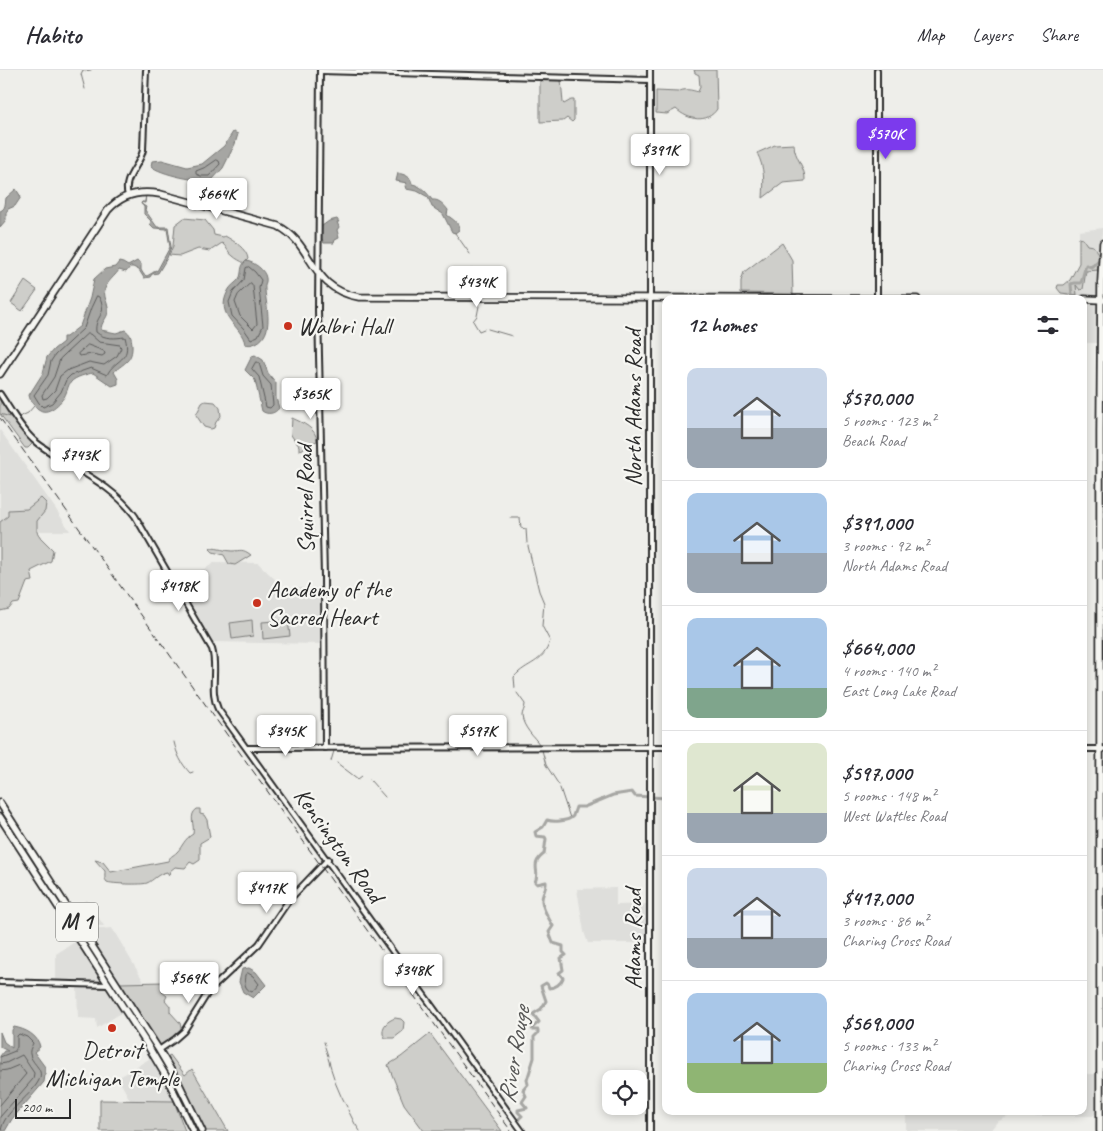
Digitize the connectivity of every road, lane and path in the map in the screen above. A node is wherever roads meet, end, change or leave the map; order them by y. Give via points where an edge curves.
1 (146, 70) edge
2 (650, 70) edge
3 (877, 70) edge
4 (320, 71) edge
5 (650, 80) junction
6 (128, 195) junction
7 (1103, 244) edge
8 (1102, 267) edge
9 (318, 274) junction
10 (877, 295) edge
11 (650, 298) junction
12 (662, 298) edge
13 (1087, 299) edge
14 (1102, 299) edge
15 (1102, 326) edge
16 (0, 374) edge
17 (0, 394) edge
18 (1101, 629) edge
19 (1102, 654) edge
20 (1102, 676) edge
21 (1102, 707) edge
22 (651, 747) junction
23 (662, 747) edge
24 (247, 748) junction
25 (325, 748) junction
26 (1087, 749) edge
27 (1102, 749) edge
28 (0, 803) edge
29 (0, 818) edge
30 (12, 822) junction
31 (4, 824) junction
32 (23, 839) junction
33 (16, 843) junction
34 (328, 859) junction
35 (98, 954) junction
36 (90, 957) junction
37 (0, 982) edge
38 (108, 984) junction
39 (118, 986) junction
40 (1102, 999) edge
41 (143, 1024) junction
42 (136, 1028) junction
43 (151, 1038) junction
44 (1102, 1038) edge
45 (145, 1041) junction
46 (1102, 1049) edge
47 (159, 1050) junction
48 (184, 1094) junction
49 (177, 1097) junction
50 (192, 1111) junction
51 (185, 1113) junction
52 (193, 1131) edge
53 (202, 1131) edge
54 (522, 1131) edge
55 (650, 1131) edge
56 (1100, 1131) edge

1 - 6 street via 143,151 126,183
2 - 5 street, North Adams Road
3 - 10 street
4 - 5 street
4 - 9 street, Squirrel Road
5 - 11 street, North Adams Road
6 - 9 main road via 154,193 278,226 296,240
6 - 16 main road via 106,214
7 - 8 main road
8 - 14 main road
9 - 11 main road via 338,290 361,297
9 - 25 street, Squirrel Road
11 - 12 main road
11 - 22 street, North Adams Road
13 - 14 main road
14 - 15 main road
15 - 18 main road
17 - 24 street, Kensington Road via 35,441 101,483 132,512 211,647 217,705
18 - 19 main road
19 - 20 main road
20 - 21 main road
21 - 27 main road
22 - 23 street
22 - 25 street
22 - 55 street, Adams Road
24 - 25 street
24 - 34 street, Kensington Road
26 - 27 street
27 - 40 main road
28 - 30 main road, M 1
29 - 31 main road, M 1
30 - 31 main road
30 - 32 main road, M 1
31 - 33 main road, M 1
32 - 33 main road
32 - 35 main road, M 1
33 - 36 main road, M 1
34 - 47 street via 289,900 259,944 209,991 184,1031
34 - 54 street, Kensington Road
35 - 36 main road via 96,959
35 - 39 main road, M 1
36 - 38 main road, M 1
37 - 38 street
38 - 39 main road
38 - 42 main road, M 1
39 - 41 main road, M 1
40 - 44 main road
41 - 42 main road
41 - 43 main road, M 1
42 - 45 main road, M 1
43 - 45 main road
43 - 47 main road, M 1
44 - 46 main road
45 - 49 main road, M 1
46 - 56 main road
47 - 48 main road, M 1
48 - 49 main road
48 - 50 main road, M 1
49 - 51 main road, M 1
50 - 51 main road
50 - 53 main road, M 1
51 - 52 main road, M 1

